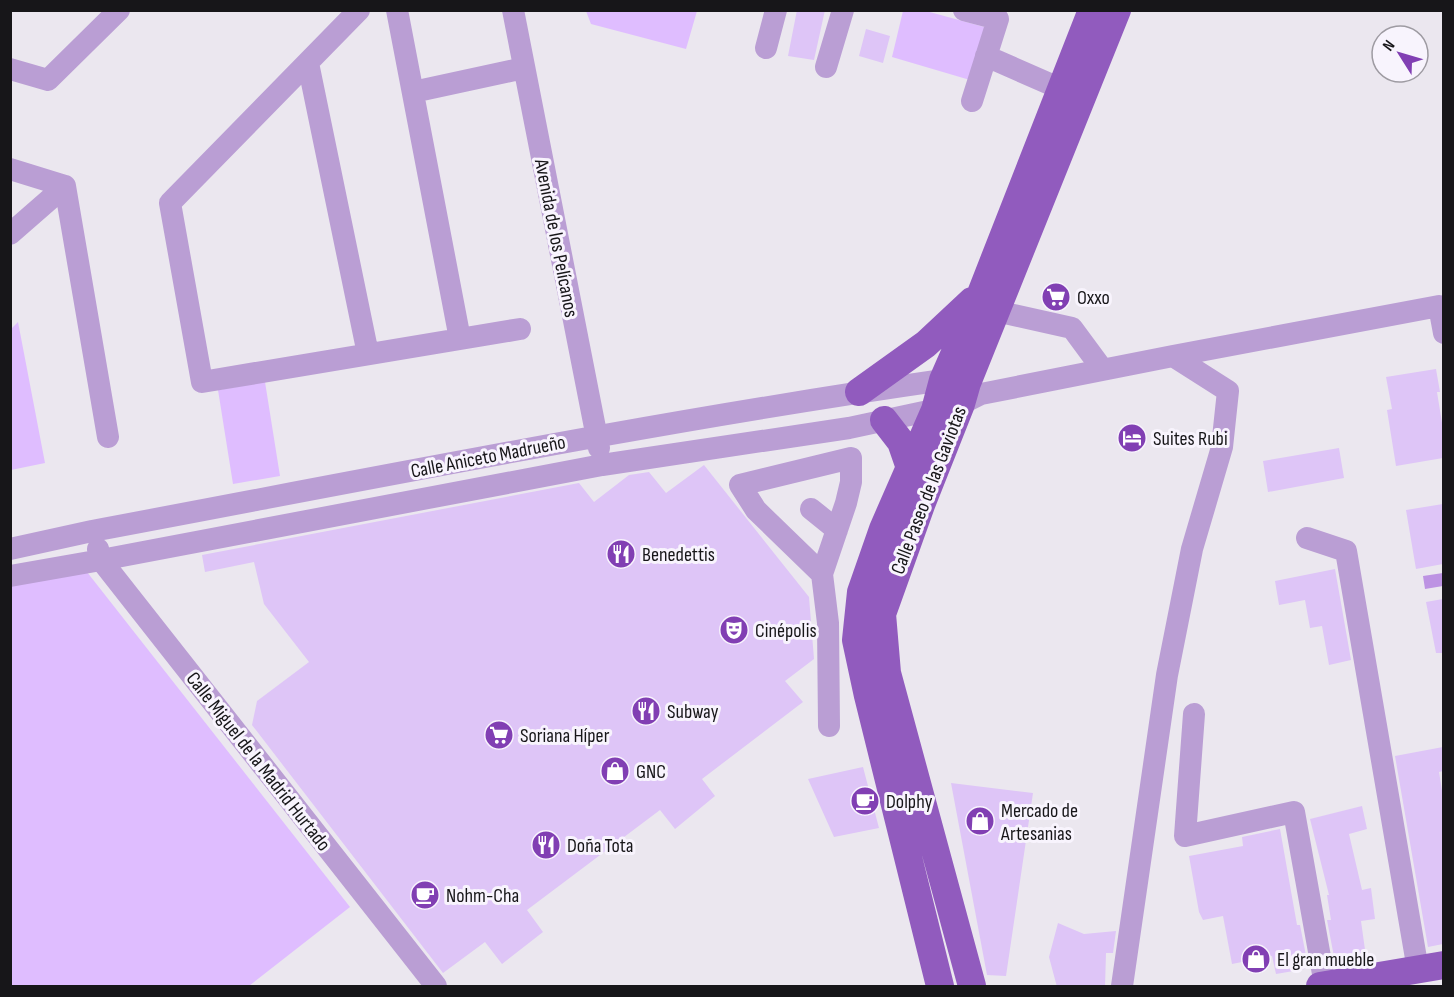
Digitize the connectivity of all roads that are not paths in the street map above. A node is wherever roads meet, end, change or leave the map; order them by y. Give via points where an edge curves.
1 (119, 10) edge
2 (359, 10) edge
3 (397, 10) edge
4 (513, 10) edge
5 (776, 10) edge
6 (843, 10) edge
7 (964, 10) edge
8 (1092, 10) edge
9 (1116, 10) edge
10 (766, 48) dead end
11 (986, 56) junction
12 (308, 63) junction
13 (826, 67) dead end
14 (524, 68) junction
15 (10, 69) edge
16 (413, 92) junction
17 (1071, 94) junction
18 (972, 101) dead end
19 (10, 169) edge
20 (65, 186) junction
21 (10, 234) edge
22 (989, 301) junction
23 (520, 329) dead end
24 (1443, 333) edge
25 (460, 339) junction
26 (368, 354) junction
27 (1173, 356) junction
28 (1103, 370) junction
29 (859, 392) junction
30 (958, 394) junction
31 (884, 420) junction
32 (849, 428) junction
33 (596, 436) junction
34 (108, 437) dead end
35 (851, 458) junction
36 (602, 465) junction
37 (910, 468) junction
38 (811, 510) dead end
39 (837, 530) junction
40 (92, 531) junction
41 (1307, 538) dead end
42 (10, 549) edge
43 (101, 560) junction
44 (822, 574) junction
45 (10, 576) edge
46 (1194, 714) dead end
47 (829, 726) dead end
48 (1430, 974) edge
49 (1443, 983) edge
50 (1322, 986) edge
51 (436, 987) edge
52 (940, 987) edge
53 (972, 987) edge
54 (1122, 987) edge

1 - 15 street via 48,80
2 - 12 street
3 - 16 street
4 - 14 street, Avenida de los Pelícanos
5 - 10 street
6 - 13 street
7 - 11 street via 998,19
8 - 17 main road, Calle Paseo de las Gaviotas
9 - 17 main road, Calle Paseo de las Gaviotas
11 - 17 street
11 - 18 street
12 - 26 street
12 - 26 street via 170,203 202,382
14 - 16 street
14 - 33 street, Avenida de los Pelícanos
16 - 25 street
17 - 22 main road, Calle Paseo de las Gaviotas
19 - 20 street
20 - 21 street
20 - 34 street
22 - 28 street via 1072,328
22 - 29 main road
22 - 30 main road, Calle Paseo de las Gaviotas
23 - 25 street
24 - 27 street via 1439,306
25 - 26 street
27 - 28 street
27 - 54 street via 1228,391 1222,447 1192,549 1167,675
28 - 30 street
29 - 30 street, Calle Aniceto Madrueño
29 - 33 street, Calle Aniceto Madrueño
30 - 31 street, Calle Aniceto Madrueño
30 - 37 main road, Calle Paseo de las Gaviotas
30 - 53 main road, Calle Paseo de las Gaviotas via 882,614 887,673
31 - 32 street, Calle Aniceto Madrueño
31 - 37 main road via 901,442
32 - 35 street
32 - 36 street, Calle Aniceto Madrueño
33 - 36 street, Avenida de los Pelícanos
33 - 40 street, Calle Aniceto Madrueño
35 - 39 street via 851,482
35 - 44 street via 740,484 756,510
36 - 43 street, Calle Aniceto Madrueño
37 - 52 main road, Calle Paseo de las Gaviotas via 861,592 856,640
38 - 39 street
39 - 44 street
40 - 42 street, Calle Aniceto Madrueño
40 - 43 street, Calle Miguel de la Madrid Hurtado
41 - 48 street via 1346,551
43 - 45 street, Calle Aniceto Madrueño
43 - 51 street, Calle Miguel de la Madrid Hurtado
44 - 47 street via 828,623
46 - 50 street via 1185,836 1294,812
48 - 49 main road
48 - 50 main road

